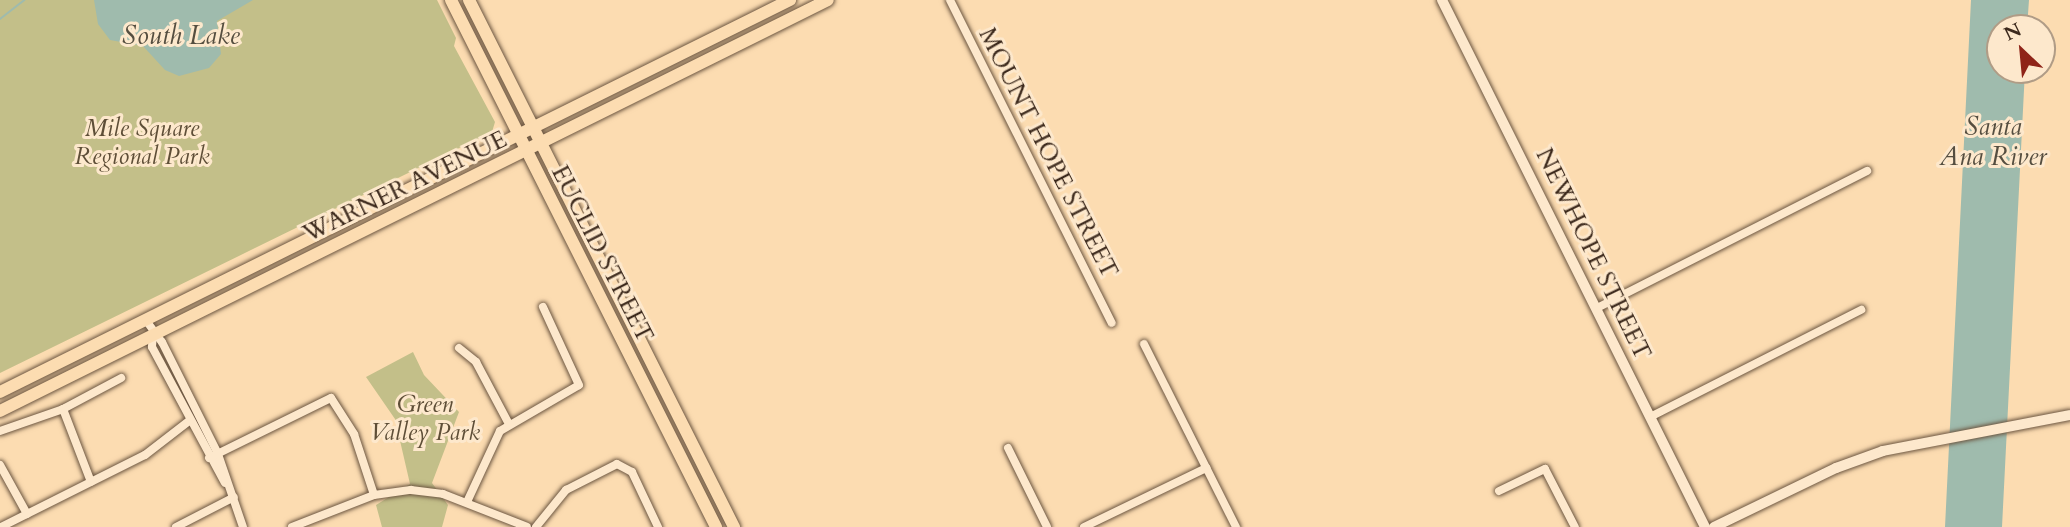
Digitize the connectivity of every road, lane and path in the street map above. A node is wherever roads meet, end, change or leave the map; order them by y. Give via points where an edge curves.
1 (451, 0) edge
2 (469, 0) edge
3 (790, 0) edge
4 (950, 0) edge
5 (1442, 0) edge
6 (825, 1) edge
7 (760, 16) junction
8 (726, 51) junction
9 (534, 126) junction
10 (519, 134) junction
11 (542, 142) junction
12 (527, 150) junction
13 (1867, 171) dead end
14 (543, 307) dead end
15 (1597, 308) junction
16 (1861, 310) dead end
17 (145, 320) junction
18 (1112, 323) dead end
19 (153, 335) junction
20 (1144, 344) dead end
21 (459, 348) dead end
22 (121, 378) dead end
23 (0, 392) edge
24 (63, 409) junction
25 (0, 411) edge
26 (2070, 415) edge
27 (1650, 417) junction
28 (189, 421) junction
29 (509, 424) junction
30 (0, 431) edge
31 (1008, 448) dead end
32 (213, 456) junction
33 (0, 465) edge
34 (1206, 468) junction
35 (91, 482) junction
36 (1499, 491) dead end
37 (374, 495) junction
38 (234, 497) junction
39 (467, 502) junction
40 (27, 514) junction
41 (1, 527) edge
42 (176, 527) edge
43 (243, 527) edge
44 (292, 527) edge
45 (527, 527) edge
46 (536, 527) edge
47 (658, 527) edge
48 (716, 527) edge
49 (734, 527) edge
50 (1047, 527) edge
51 (1084, 527) edge
52 (1236, 527) edge
53 (1575, 527) edge
54 (1705, 527) edge
55 (1714, 527) edge

1 - 10 main road, EUCLID STREET
2 - 9 main road, EUCLID STREET
3 - 7 main road, WARNER AVENUE
4 - 18 street, MOUNT HOPE STREET
5 - 15 street, NEWHOPE STREET
6 - 8 main road, WARNER AVENUE
7 - 8 main road via 730,38
7 - 9 main road, WARNER AVENUE
8 - 11 main road, WARNER AVENUE
9 - 10 main road, WARNER AVENUE
9 - 11 main road, EUCLID STREET
10 - 12 main road, EUCLID STREET
10 - 17 main road, WARNER AVENUE
11 - 12 main road, WARNER AVENUE
11 - 49 main road, EUCLID STREET
12 - 19 main road, WARNER AVENUE
12 - 48 main road, EUCLID STREET
13 - 15 street
14 - 29 street via 579,385
15 - 27 street, NEWHOPE STREET
16 - 27 street
17 - 19 street
17 - 23 main road, WARNER AVENUE
19 - 25 main road, WARNER AVENUE
19 - 28 street via 152,347
19 - 32 street via 162,342
20 - 34 street
21 - 29 street via 476,362
22 - 24 street
24 - 30 street
24 - 35 street
26 - 55 main road via 1925,442 1836,468
27 - 54 street, NEWHOPE STREET
28 - 32 street
28 - 35 street via 145,455
29 - 39 street via 487,453
31 - 50 street
32 - 37 street via 331,398 354,434
32 - 38 street
33 - 40 street
34 - 51 street
34 - 52 street
35 - 40 street
36 - 53 street via 1545,469
37 - 39 street via 411,490
37 - 44 street
38 - 42 street
38 - 43 street
39 - 45 street
40 - 41 street
46 - 47 street via 566,490 609,466 624,464

